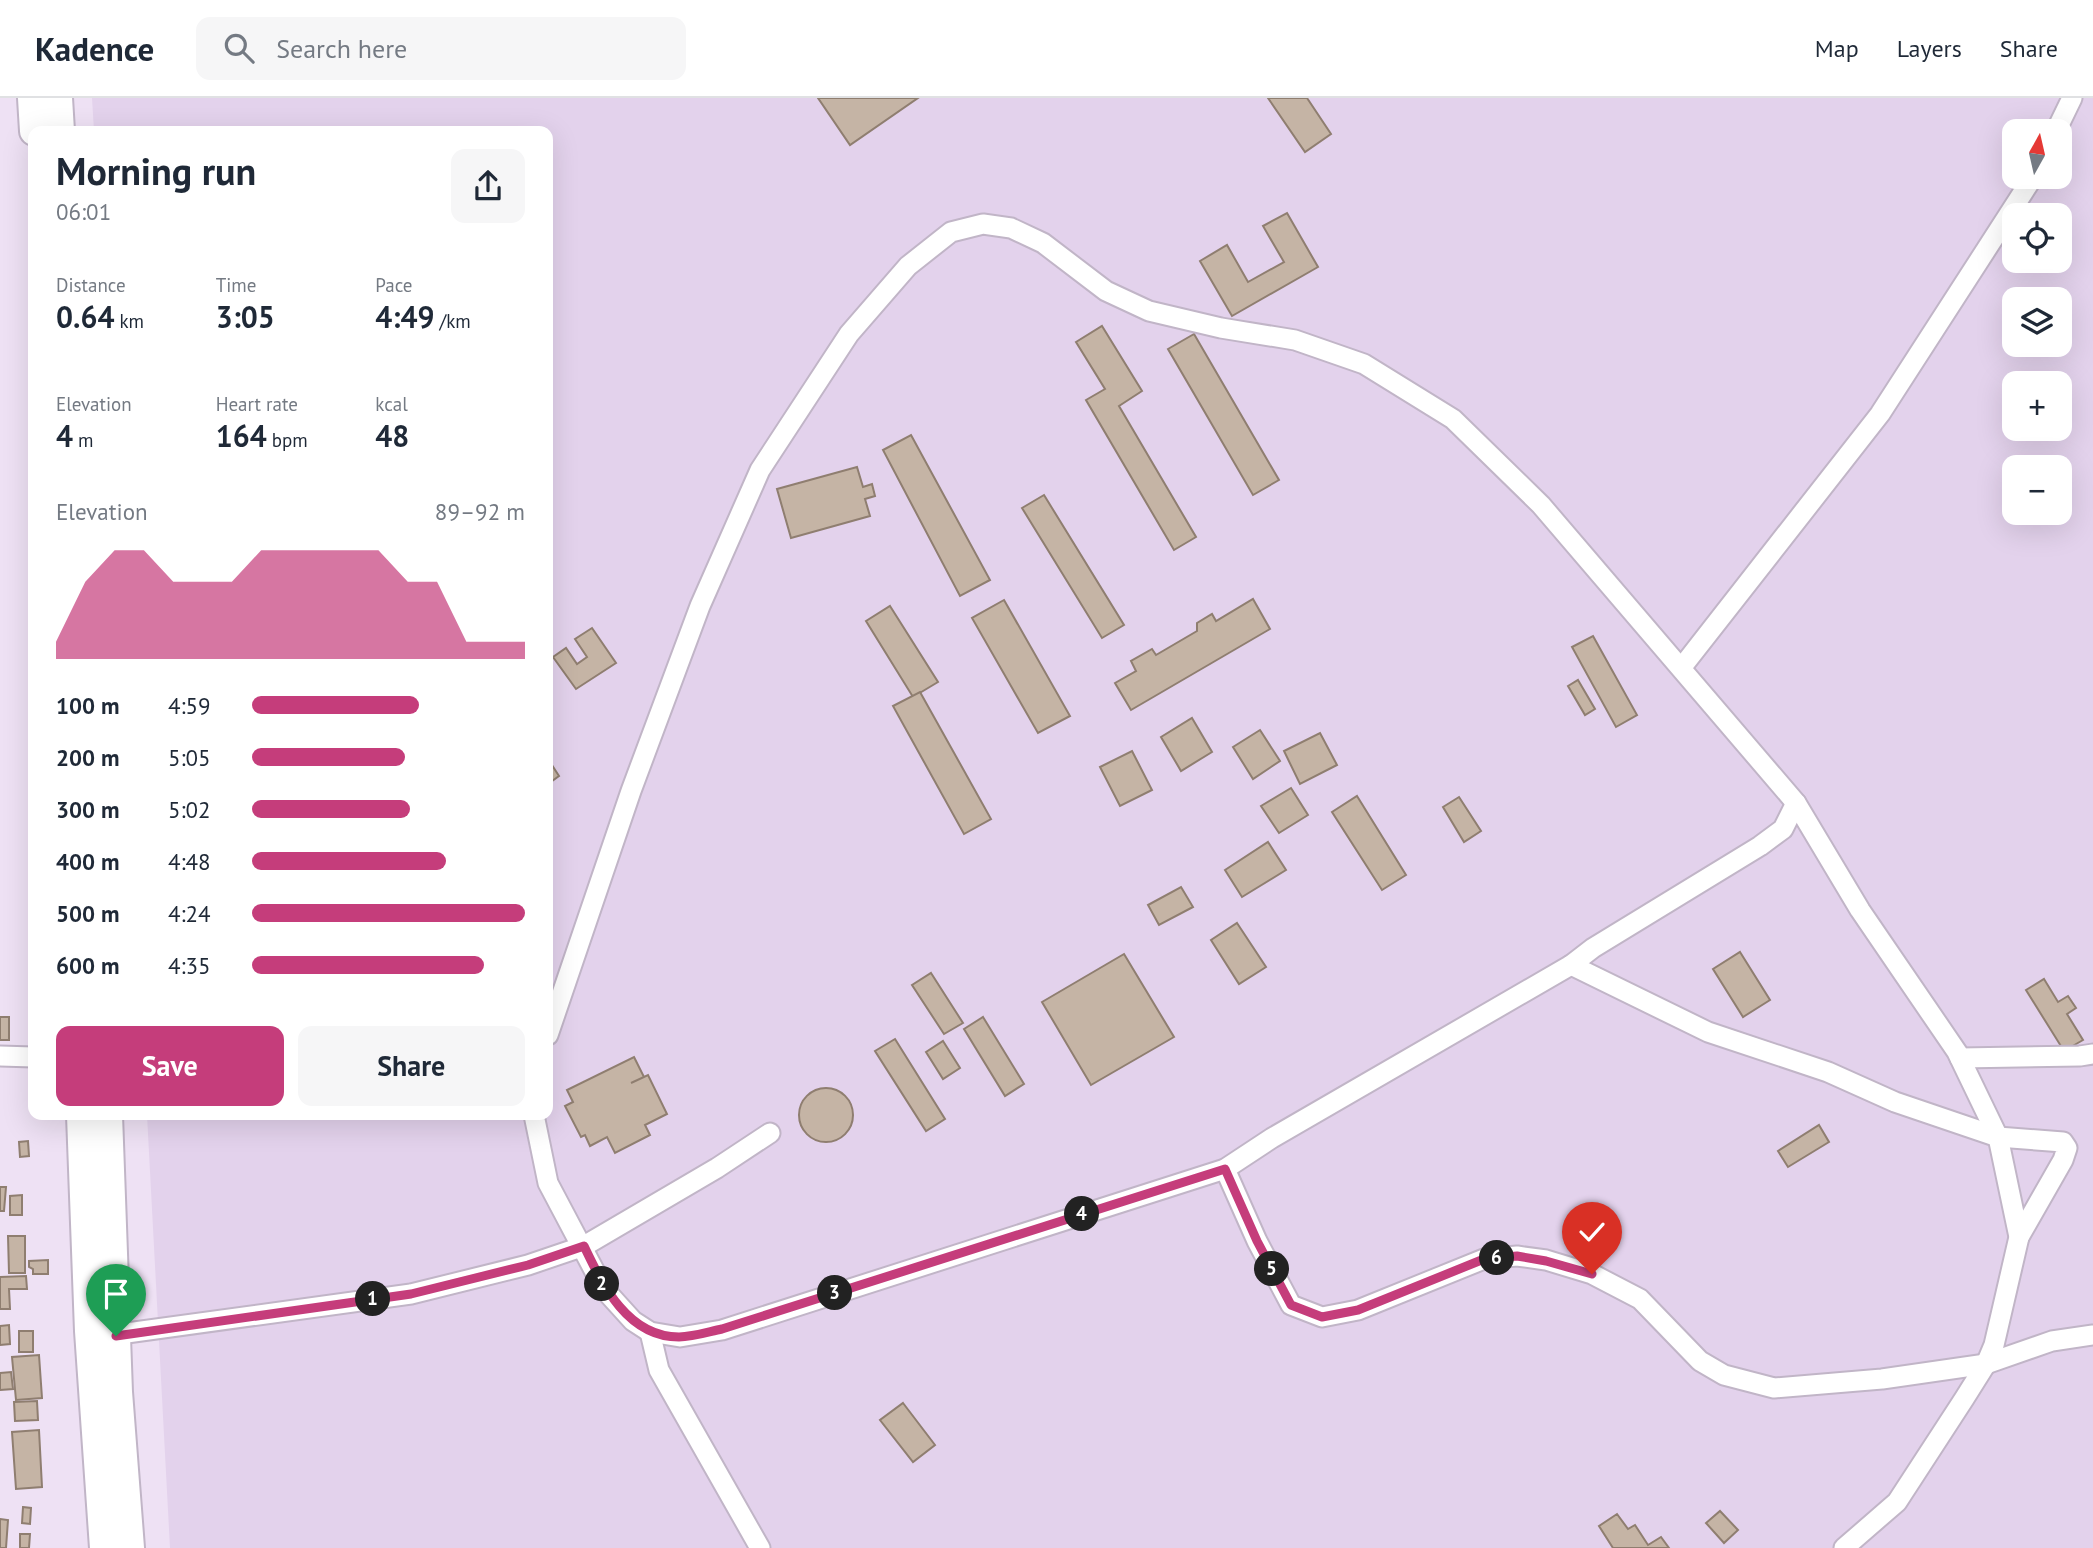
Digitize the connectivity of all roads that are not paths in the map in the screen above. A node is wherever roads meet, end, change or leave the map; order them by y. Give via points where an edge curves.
1 (32, 98) edge
2 (58, 98) edge
3 (2072, 98) edge
4 (2062, 119) edge
5 (34, 126) edge
6 (60, 126) edge
7 (2025, 189) edge
8 (1682, 667) junction
9 (1796, 803) junction
10 (1571, 965) junction
11 (553, 1020) edge
12 (2093, 1054) edge
13 (0, 1056) edge
14 (28, 1057) edge
15 (1960, 1058) junction
16 (81, 1120) edge
17 (108, 1120) edge
18 (534, 1120) edge
19 (770, 1133) dead end
20 (1998, 1137) junction
21 (1225, 1169) junction
22 (2019, 1237) junction
23 (584, 1246) junction
24 (650, 1332) junction
25 (2093, 1335) edge
26 (103, 1336) junction
27 (1986, 1364) junction
28 (104, 1548) edge
29 (130, 1548) edge
30 (760, 1548) edge
31 (1844, 1548) edge

1 - 5 highway
2 - 6 highway
3 - 4 street
7 - 8 street via 1880,414
8 - 9 street
8 - 11 street via 1541,505 1453,419 1364,365 1295,340 1149,311 1106,290 1043,243 1011,228 983,224 951,232 908,266 849,334 760,470 691,630
9 - 10 street via 1783,829 1760,846
9 - 15 street via 1860,910
10 - 20 street via 1708,1032
10 - 21 street
12 - 15 street
13 - 14 street
15 - 20 street
16 - 26 highway
17 - 26 highway
18 - 23 street via 548,1183
19 - 23 street
20 - 22 street
20 - 22 street via 2063,1142 2067,1148
21 - 24 street via 722,1329 680,1337
21 - 27 street via 1291,1305 1322,1317 1358,1310 1484,1259 1517,1256 1592,1274 1640,1299 1700,1361 1724,1376 1774,1388
22 - 27 street
23 - 24 street via 604,1289 633,1321
23 - 26 street via 411,1294
24 - 30 street via 659,1370
25 - 27 street via 2052,1341
26 - 28 highway
26 - 29 highway
27 - 31 street via 1896,1502

